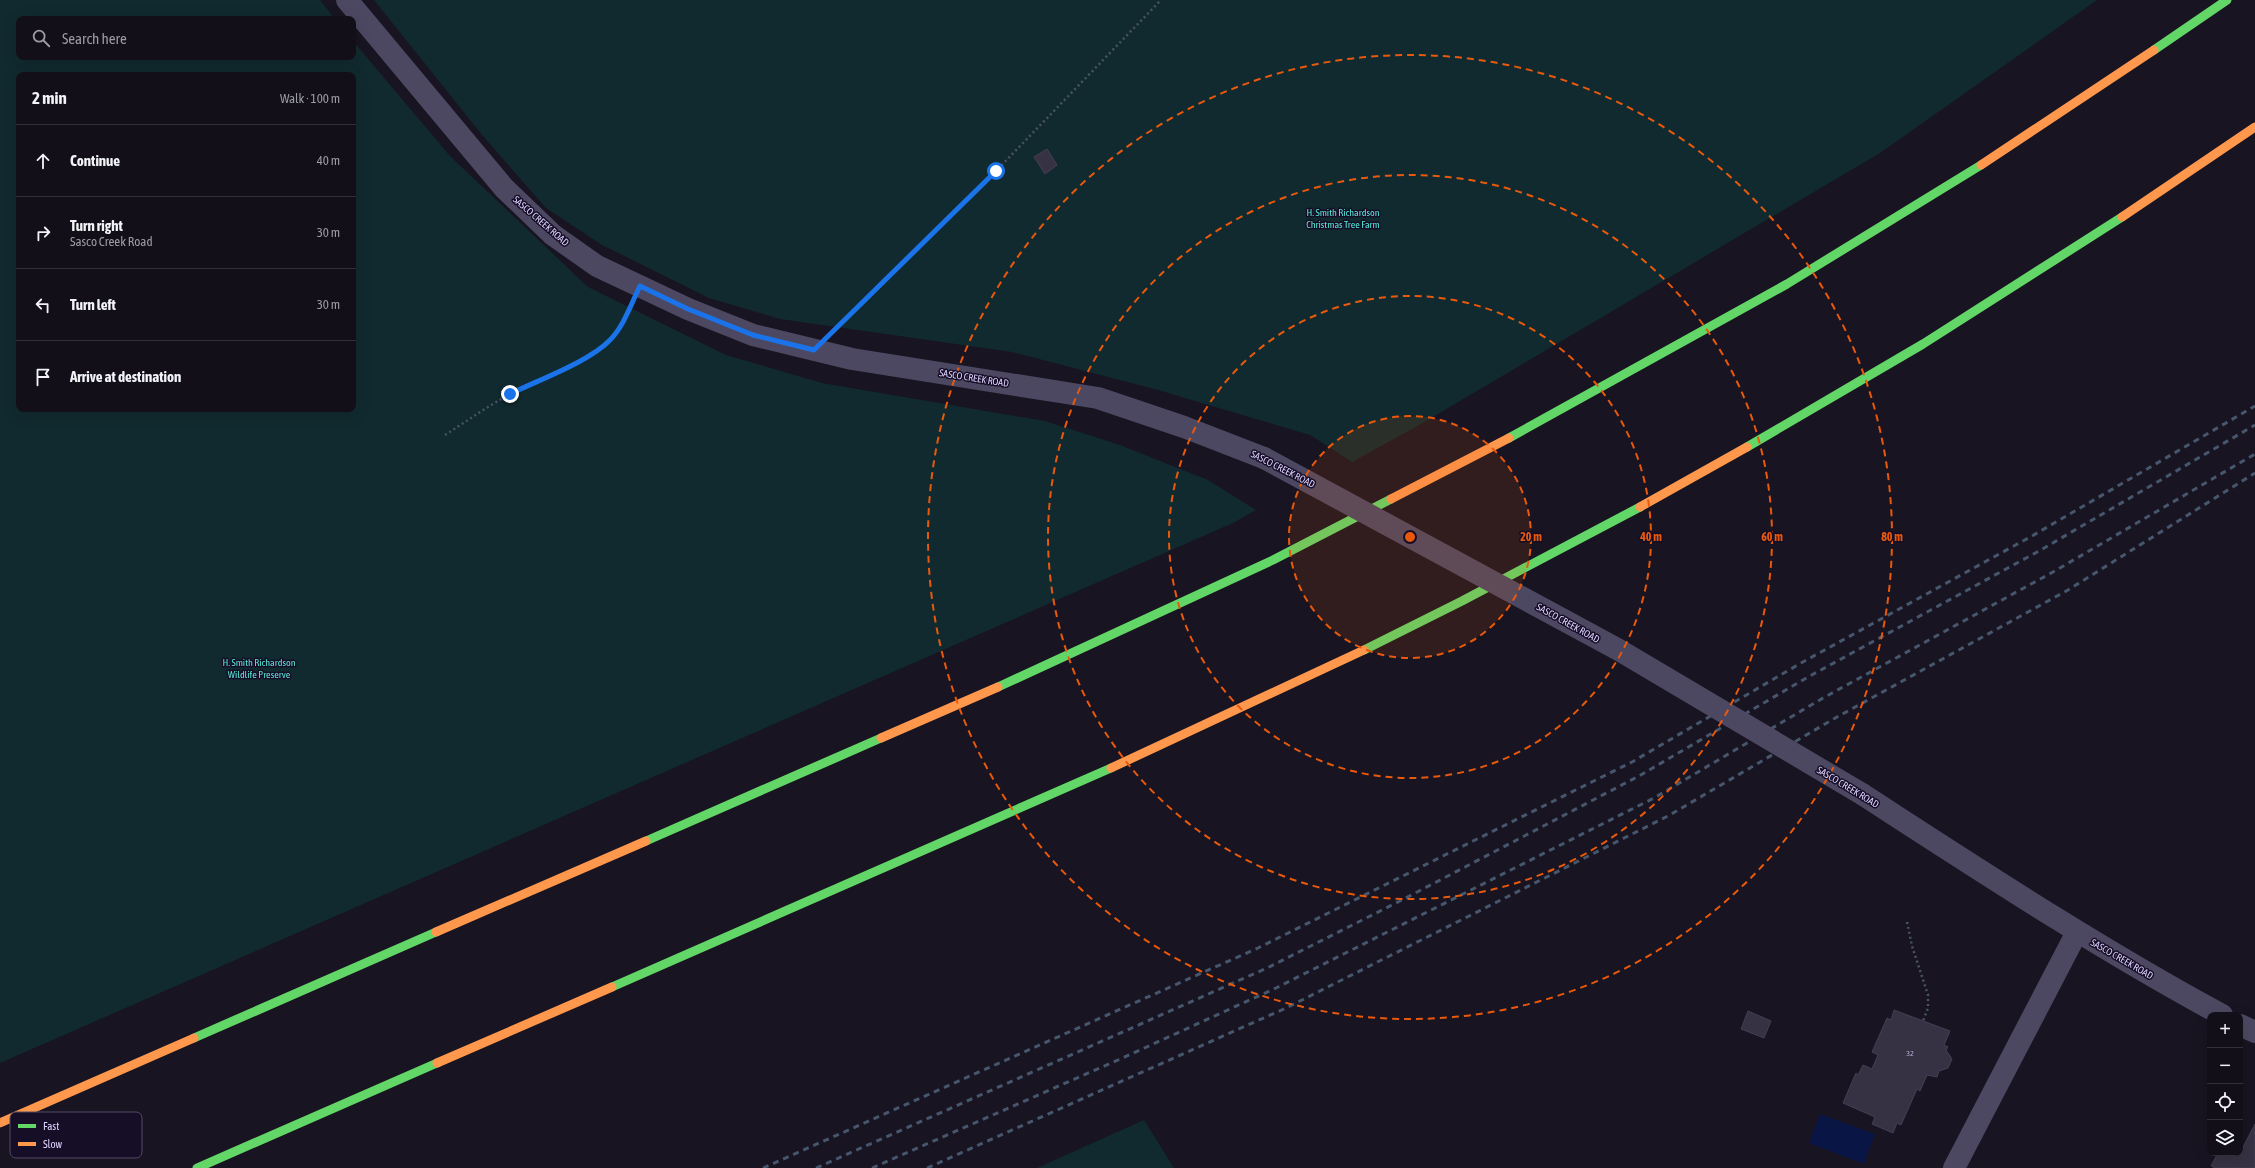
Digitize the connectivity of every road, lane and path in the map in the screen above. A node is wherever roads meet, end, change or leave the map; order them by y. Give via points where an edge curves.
1 (347, 0) edge
2 (1161, 0) edge
3 (2227, 0) edge
4 (2255, 127) edge
5 (640, 286) junction
6 (814, 350) junction
7 (446, 435) dead end
8 (1907, 922) dead end
9 (2077, 932) junction
10 (2216, 1012) edge
11 (1923, 1021) dead end
12 (2243, 1026) edge
13 (2255, 1032) edge
14 (25, 1112) edge
15 (10, 1119) edge
16 (0, 1123) edge
17 (197, 1168) edge
18 (1954, 1168) edge

1 - 5 street, SASCO CREEK ROAD via 504,188 553,235 597,266
2 - 6 path via 996,171
3 - 14 highway via 2035,130 1787,284 1532,426 1280,557 1007,683
4 - 17 highway via 2105,228 1857,384 1602,529 1468,598 1342,661 1105,770
5 - 6 street, SASCO CREEK ROAD via 688,309 753,335
5 - 7 path via 610,341 587,357 510,394
6 - 9 street, SASCO CREEK ROAD, bridge via 852,359 1098,398 1264,458 1619,650 1862,794
8 - 11 path via 1928,995 1928,1008
9 - 10 street, SASCO CREEK ROAD via 2142,972
9 - 18 street
12 - 13 street
15 - 16 highway

